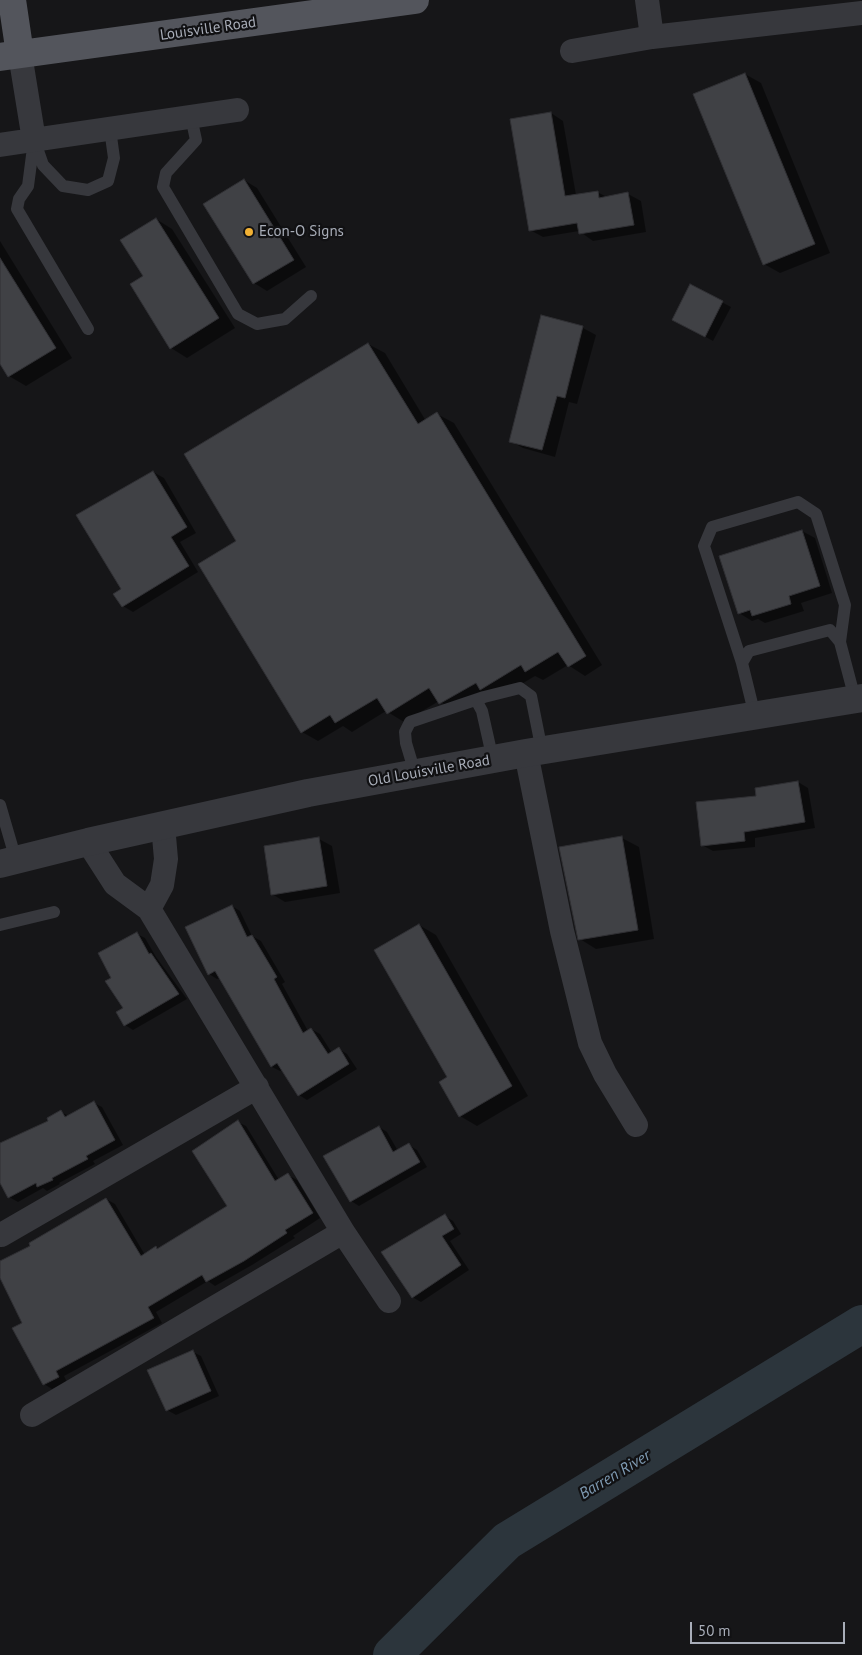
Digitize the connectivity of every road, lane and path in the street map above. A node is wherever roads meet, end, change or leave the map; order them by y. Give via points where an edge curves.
1 (12, 0) edge
2 (415, 0) edge
3 (647, 0) edge
4 (862, 13) edge
5 (652, 38) junction
6 (572, 50) dead end
7 (10, 56) edge
8 (237, 110) dead end
9 (192, 117) junction
10 (110, 129) junction
11 (34, 140) junction
12 (0, 145) edge
13 (310, 296) dead end
14 (88, 330) dead end
15 (840, 642) junction
16 (742, 663) junction
17 (859, 698) edge
18 (476, 700) junction
19 (755, 716) junction
20 (534, 752) junction
21 (492, 760) junction
22 (415, 773) junction
23 (0, 806) edge
24 (163, 825) junction
25 (88, 842) junction
26 (8, 862) edge
27 (149, 909) junction
28 (54, 912) dead end
29 (0, 925) edge
30 (257, 1087) junction
31 (636, 1125) dead end
32 (343, 1232) junction
33 (1, 1236) edge
34 (389, 1301) dead end
35 (32, 1415) dead end

1 - 7 main road
2 - 7 main road, Louisville Road
3 - 5 street
4 - 5 street
5 - 6 street
7 - 11 street
8 - 9 street
9 - 10 street
9 - 13 lane via 196,140 166,173 163,187 238,314 257,324 284,319
10 - 11 street
10 - 11 lane via 114,158 108,181 88,190 63,186 44,165
11 - 12 street
11 - 14 lane via 28,186 19,199 18,209
15 - 16 lane via 830,630 748,651
15 - 16 lane via 845,605 816,514 798,502 712,527 704,546
15 - 17 lane
16 - 19 lane
17 - 19 street, Old Louisville Road
18 - 20 lane via 520,688 531,696
18 - 21 lane via 482,711
18 - 22 lane via 410,722 405,732
19 - 20 street, Old Louisville Road
20 - 21 street, Old Louisville Road
20 - 31 street via 562,931 590,1043
21 - 22 street, Old Louisville Road
22 - 24 street, Old Louisville Road
23 - 26 lane
24 - 25 street, Old Louisville Road
24 - 27 street via 166,859 162,885
25 - 26 street, Old Louisville Road
25 - 27 street via 115,884
27 - 30 street
28 - 29 lane
30 - 32 street
30 - 33 street
32 - 34 street
32 - 35 street

